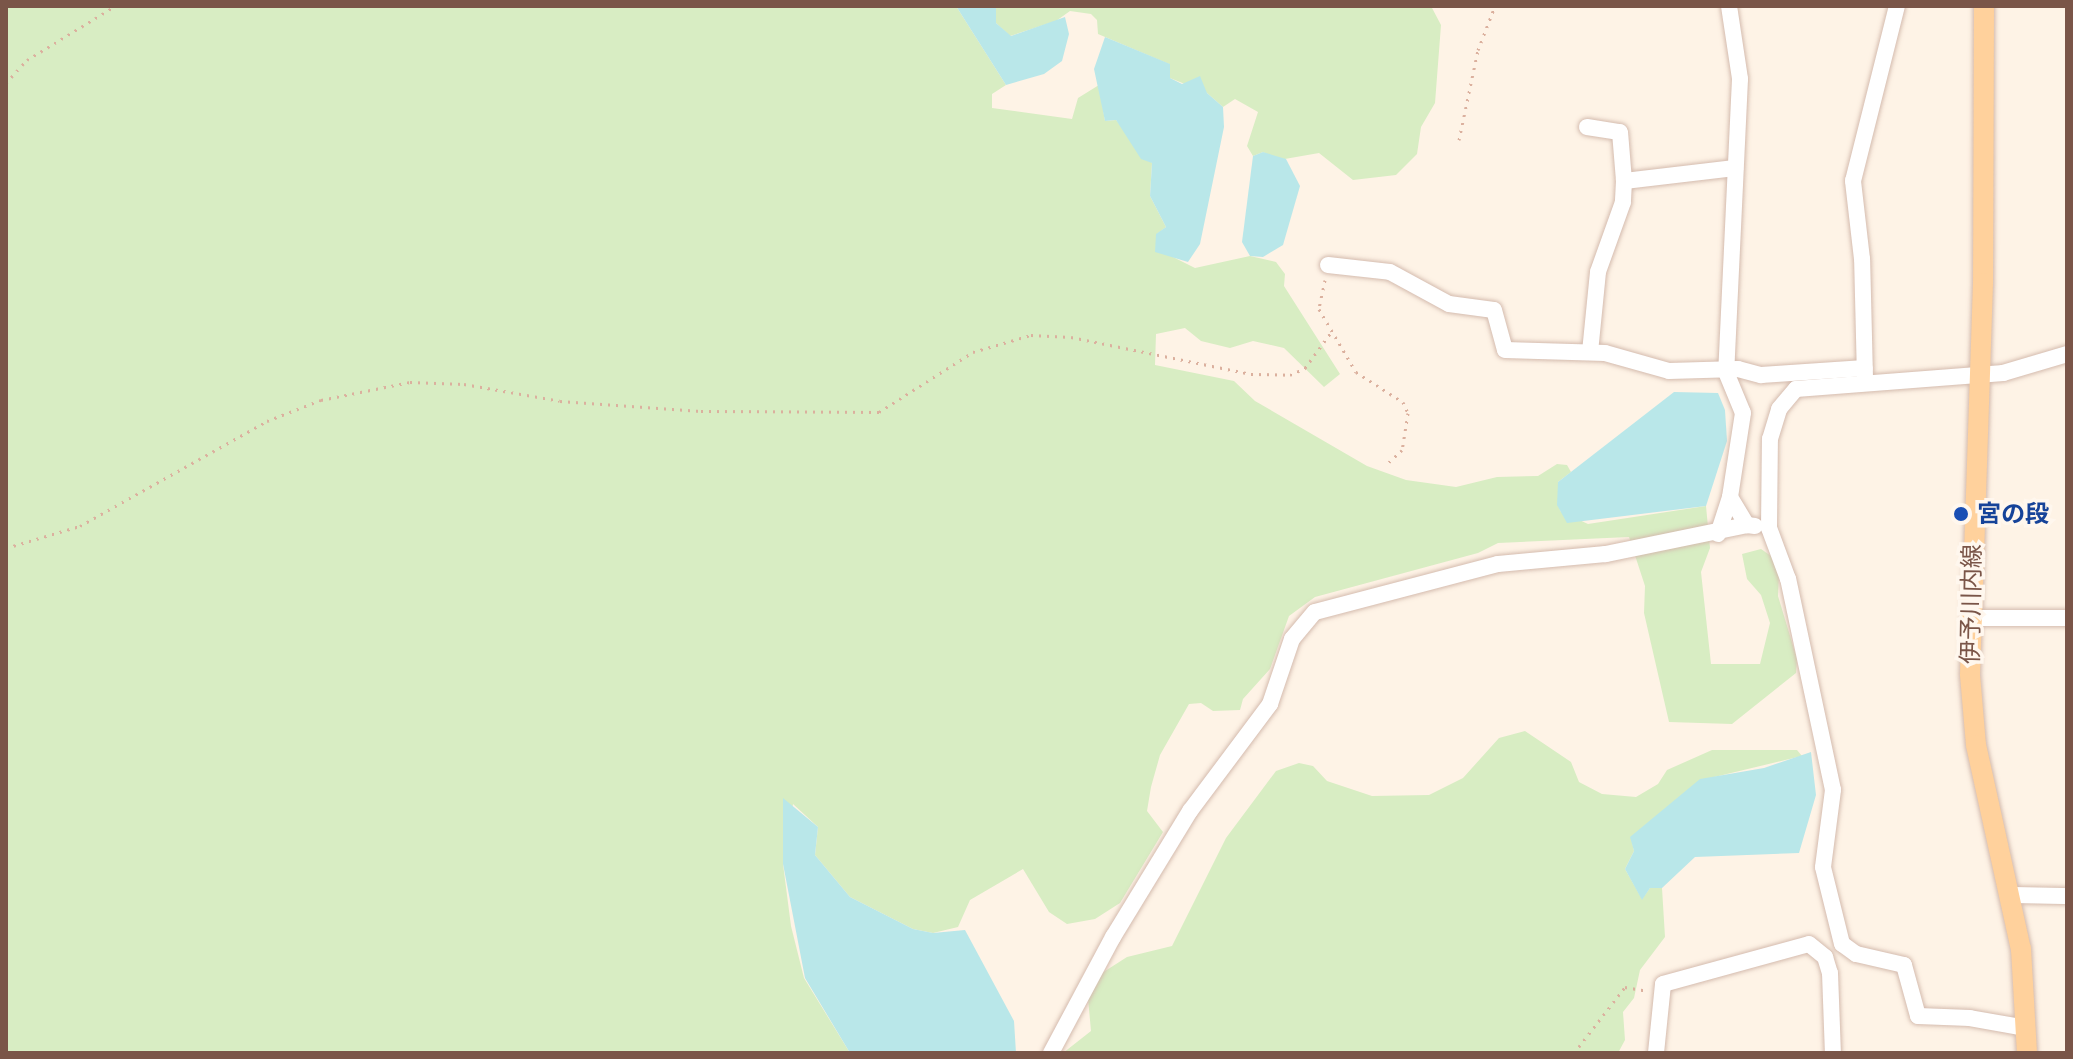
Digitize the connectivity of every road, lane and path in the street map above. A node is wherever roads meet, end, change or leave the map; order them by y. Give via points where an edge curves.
1 (115, 6) edge
2 (1495, 6) edge
3 (1729, 6) edge
4 (1897, 6) edge
5 (1984, 6) edge
6 (6, 83) edge
7 (1587, 127) dead end
8 (1459, 140) dead end
9 (1735, 168) junction
10 (1624, 181) junction
11 (1328, 265) joint
12 (1332, 331) junction
13 (1590, 352) junction
14 (2067, 354) edge
15 (1726, 372) junction
16 (1980, 373) junction
17 (1865, 374) junction
18 (1385, 466) dead end
19 (1730, 497) junction
20 (1747, 525) junction
21 (1769, 528) junction
22 (1718, 534) junction
23 (6, 548) edge
24 (1970, 618) junction
25 (2067, 618) edge
26 (2010, 895) junction
27 (2067, 896) edge
28 (1658, 993) junction
29 (2026, 1028) junction
30 (1051, 1053) edge
31 (1574, 1053) edge
32 (1656, 1053) edge
33 (1833, 1053) edge
34 (2027, 1053) edge

1 - 6 path via 27,60
2 - 8 path via 1478,50
3 - 9 street via 1740,79
4 - 17 street via 1853,181 1862,259
5 - 16 main road, 伊予川内線
7 - 10 street via 1620,132
9 - 10 street
9 - 15 street
10 - 13 street via 1623,202 1598,272
11 - 12 path via 1319,309
11 - 13 street via 1397,274 1449,304 1494,310 1505,350
12 - 18 path via 1361,379 1403,402 1408,413 1402,450
12 - 23 path via 1305,368 1290,375 1251,374 1071,337 1031,335 973,352 879,412 685,410 410,382 321,400 267,421 80,526
13 - 15 street via 1669,371
14 - 16 street via 2003,373
15 - 17 street
15 - 19 street via 1743,413
16 - 17 street
16 - 24 main road, 伊予川内線
17 - 21 street via 1796,389 1787,396 1770,439
19 - 20 street
19 - 22 street
20 - 21 street
20 - 22 street
21 - 29 street via 1788,579 1833,790 1823,867 1842,944 1856,954 1904,965 1918,1016
22 - 30 street via 1579,558 1498,564 1315,612 1292,639 1270,704 1190,811 1113,937
24 - 25 street
24 - 26 main road, 伊予川内線 via 1976,745
26 - 27 street
26 - 29 main road, 伊予川内線 via 2021,949
28 - 31 path via 1625,987
28 - 32 street
28 - 33 street via 1681,975 1723,970 1809,944 1825,957 1830,973
29 - 34 main road, 伊予川内線

